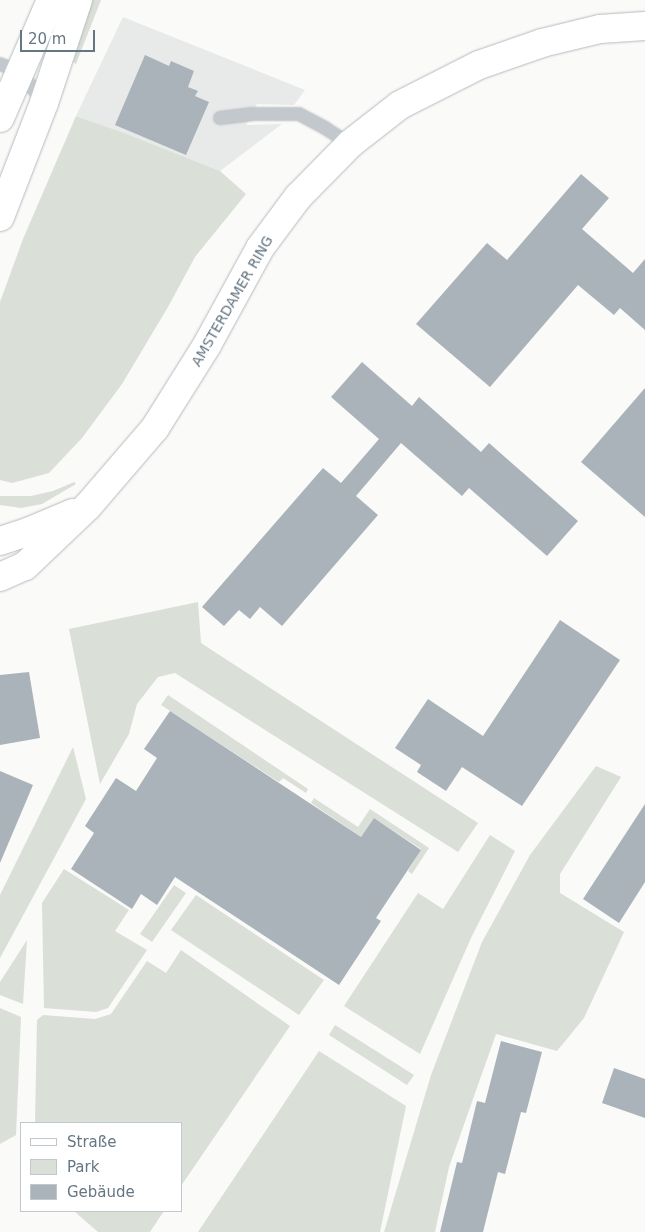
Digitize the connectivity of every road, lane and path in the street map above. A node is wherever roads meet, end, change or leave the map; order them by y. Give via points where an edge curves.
1 (51, 0) edge
2 (78, 0) edge
3 (645, 26) edge
4 (10, 68) edge
5 (44, 104) junction
6 (0, 118) edge
7 (220, 118) dead end
8 (350, 144) junction
9 (0, 217) edge
10 (88, 506) junction
11 (0, 520) edge
12 (28, 532) junction
13 (0, 541) edge
14 (0, 577) edge

1 - 4 main road
2 - 5 main road
3 - 8 main road, AMSTERDAMER RING via 600,29 542,43 479,64 400,105
4 - 5 lane
4 - 6 main road
5 - 9 main road
7 - 8 lane via 298,114
8 - 10 main road, AMSTERDAMER RING via 298,198 260,248 207,344 155,428
10 - 12 main road, AMSTERDAMER RING
10 - 14 main road, AMSTERDAMER RING via 25,566
11 - 12 main road
12 - 13 main road, AMSTERDAMER RING

